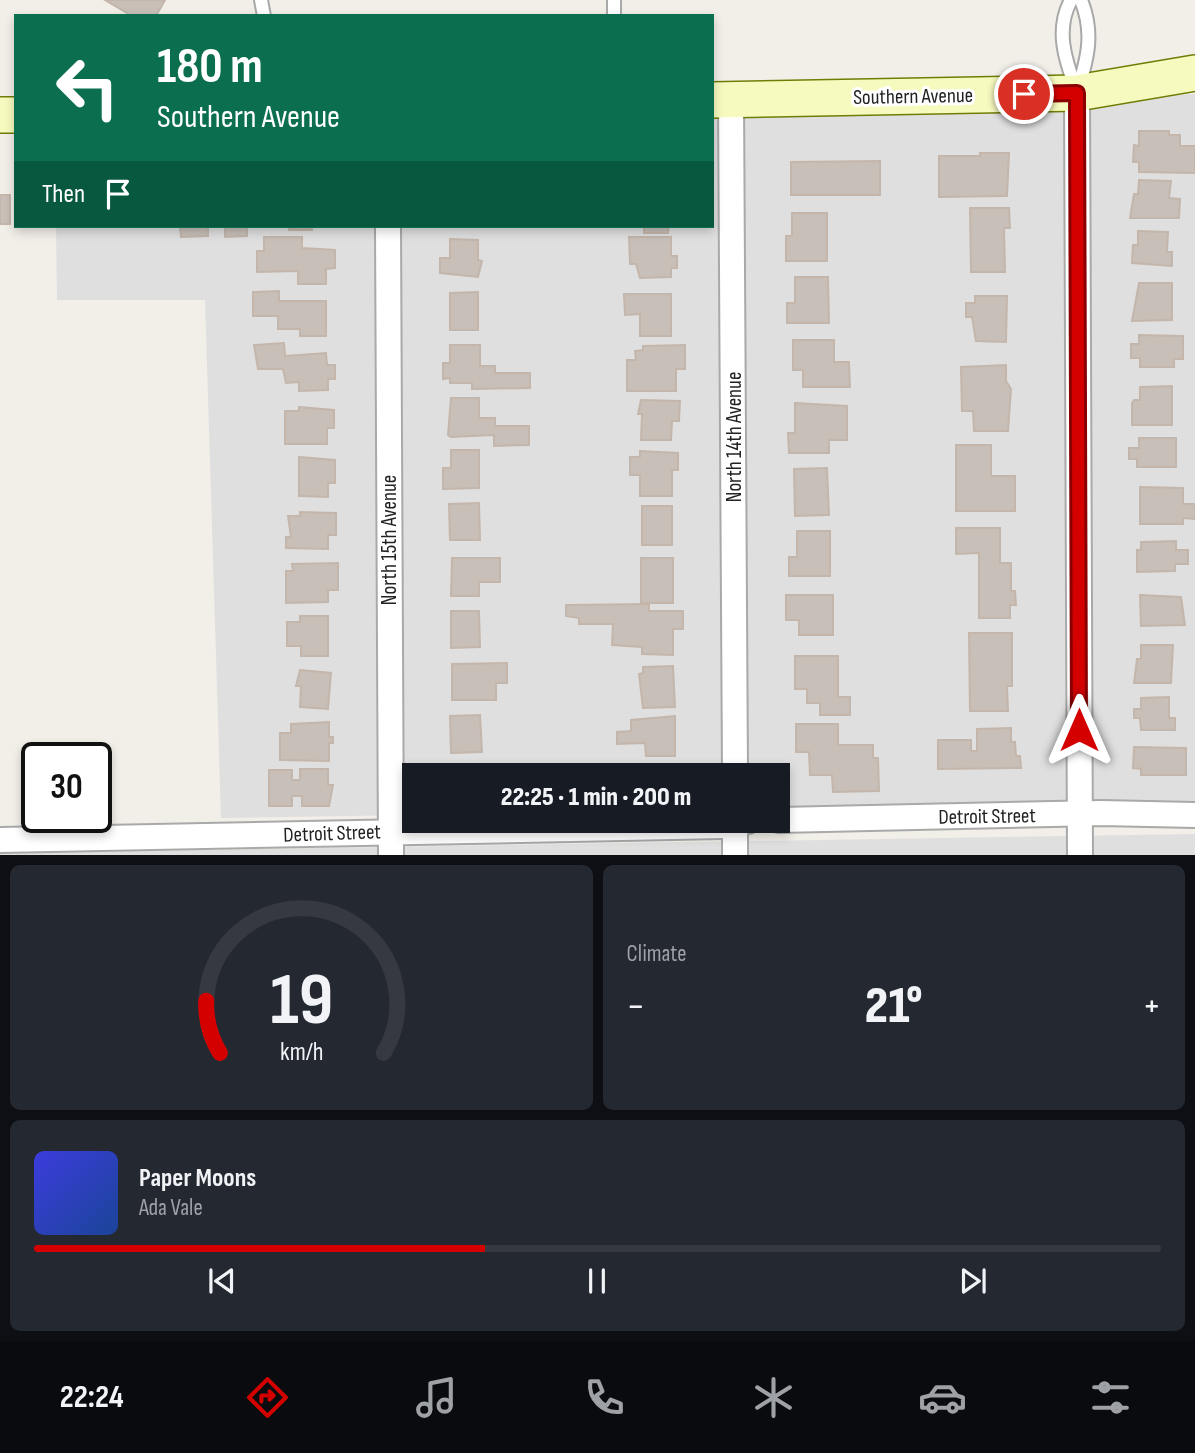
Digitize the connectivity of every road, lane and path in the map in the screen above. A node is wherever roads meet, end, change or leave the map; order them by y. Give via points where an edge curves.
1 (1071, 0) edge
2 (1081, 0) edge
3 (1195, 73) edge
4 (1077, 93) junction
5 (722, 100) edge
6 (388, 228) edge
7 (735, 763) edge
8 (1080, 814) junction
9 (1195, 815) edge
10 (790, 820) edge
11 (586, 833) edge
12 (741, 833) edge
13 (0, 840) edge
14 (391, 843) edge
15 (47, 847) edge
16 (735, 855) edge
17 (1080, 855) edge

1 - 4 lane via 1063,14 1064,56
2 - 4 lane via 1088,18 1090,52
3 - 4 street, Southern Avenue
4 - 5 street, Southern Avenue
4 - 8 street
5 - 7 street, North 14th Avenue
6 - 14 street, North 15th Avenue
8 - 9 street, Detroit Street
8 - 10 street, Detroit Street
8 - 17 street
11 - 14 street, Detroit Street
12 - 16 street
13 - 15 street, Detroit Street
14 - 15 street, Detroit Street

